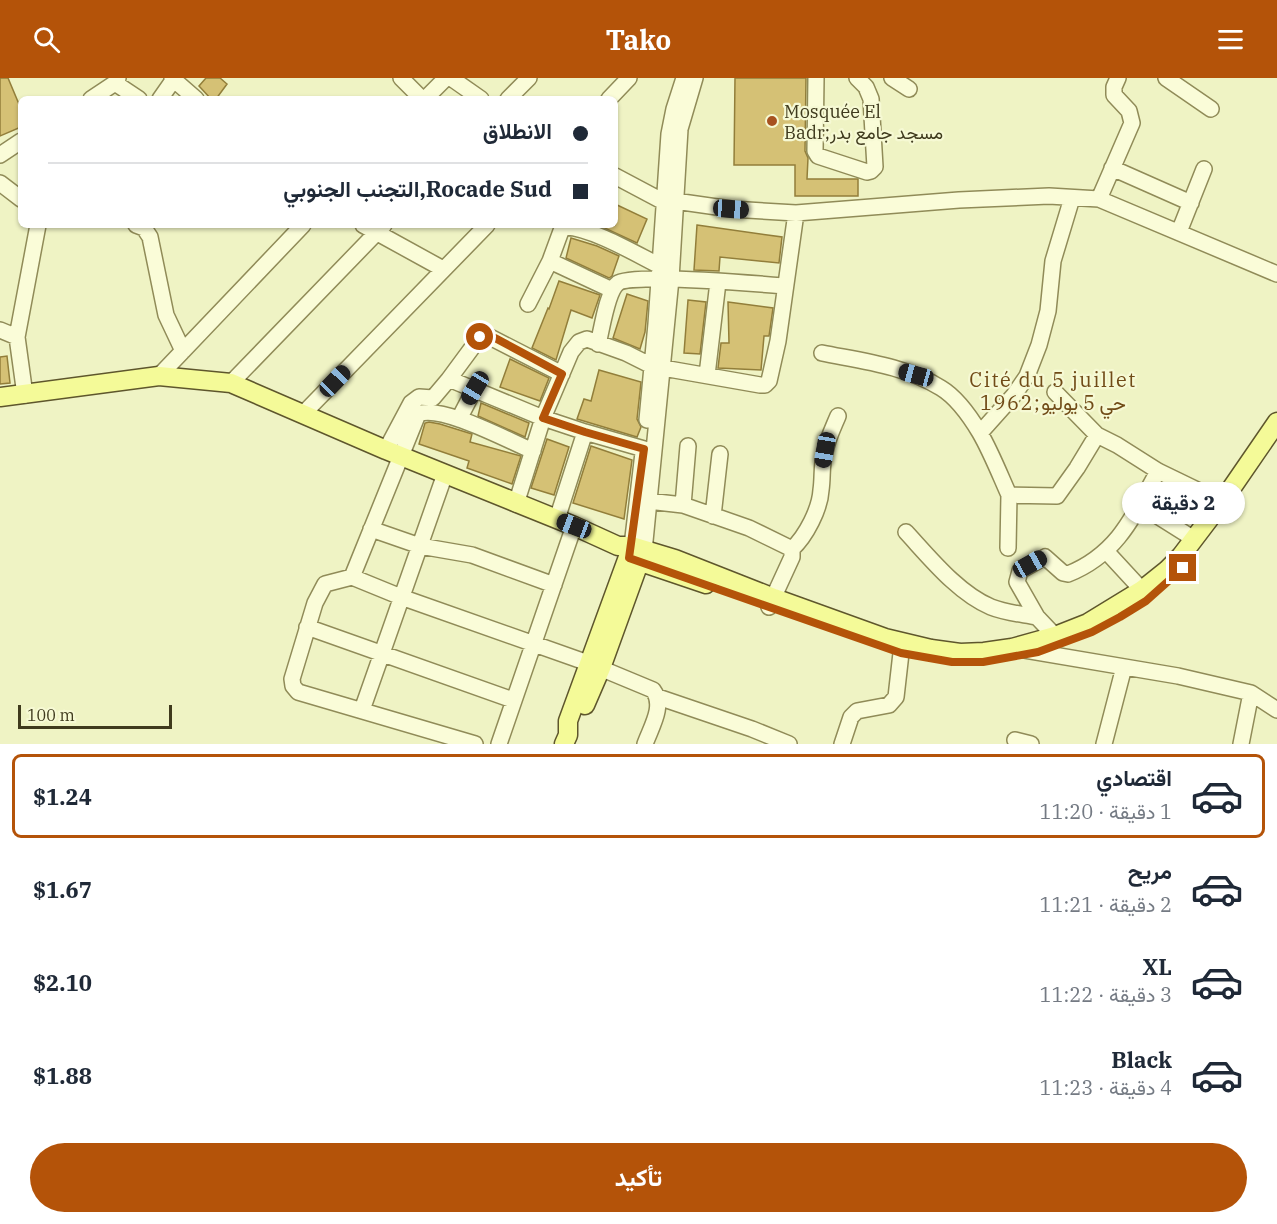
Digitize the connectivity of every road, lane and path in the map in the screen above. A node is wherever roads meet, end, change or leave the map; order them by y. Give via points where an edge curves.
1 (401, 78) edge
2 (446, 78) edge
3 (451, 78) edge
4 (529, 78) edge
5 (629, 78) edge
6 (684, 78) edge
7 (695, 78) edge
8 (816, 78) edge
9 (857, 78) edge
10 (892, 78) edge
11 (1118, 78) edge
12 (1166, 78) edge
13 (173, 79) edge
14 (117, 80) edge
15 (909, 89) dead end
16 (95, 96) edge
17 (136, 96) edge
18 (162, 96) edge
19 (193, 96) edge
20 (421, 96) edge
21 (427, 96) edge
22 (477, 96) edge
23 (511, 96) edge
24 (612, 96) edge
25 (1211, 109) dead end
26 (18, 143) edge
27 (0, 155) edge
28 (1112, 168) junction
29 (1204, 169) dead end
30 (618, 177) edge
31 (0, 183) edge
32 (18, 198) edge
33 (1072, 198) junction
34 (1099, 198) junction
35 (670, 202) junction
36 (1191, 203) junction
37 (796, 213) junction
38 (37, 228) edge
39 (144, 228) edge
40 (300, 228) edge
41 (374, 228) edge
42 (484, 228) edge
43 (565, 228) edge
44 (577, 228) edge
45 (1179, 232) junction
46 (550, 261) junction
47 (443, 269) junction
48 (1276, 271) edge
49 (663, 275) junction
50 (718, 282) junction
51 (784, 286) junction
52 (612, 290) junction
53 (528, 304) dead end
54 (0, 330) edge
55 (17, 337) junction
56 (598, 344) junction
57 (183, 351) junction
58 (822, 352) dead end
59 (658, 367) junction
60 (562, 374) junction
61 (159, 375) junction
62 (707, 375) junction
63 (449, 379) junction
64 (231, 383) junction
65 (475, 388) junction
66 (1055, 392) dead end
67 (24, 395) junction
68 (0, 397) edge
69 (304, 412) junction
70 (838, 416) dead end
71 (543, 418) junction
72 (459, 419) junction
73 (1277, 422) edge
74 (585, 432) junction
75 (980, 433) junction
76 (1097, 435) junction
77 (1277, 441) edge
78 (688, 446) dead end
79 (644, 449) junction
80 (533, 451) junction
81 (394, 452) junction
82 (720, 454) dead end
83 (1158, 471) junction
84 (446, 474) junction
85 (1009, 495) junction
86 (648, 501) junction
87 (1222, 502) junction
88 (516, 504) junction
89 (683, 505) junction
90 (1140, 505) junction
91 (713, 516) junction
92 (566, 523) junction
93 (371, 529) junction
94 (906, 532) dead end
95 (1194, 539) junction
96 (420, 546) junction
97 (1008, 548) dead end
98 (792, 549) junction
99 (1106, 551) junction
100 (633, 552) junction
101 (352, 577) junction
102 (554, 585) junction
103 (1142, 590) junction
104 (401, 597) junction
105 (771, 603) junction
106 (1037, 617) junction
107 (307, 627) junction
108 (1055, 636) junction
109 (533, 645) junction
110 (1012, 648) junction
111 (381, 652) junction
112 (1038, 652) junction
113 (901, 653) junction
114 (594, 665) junction
115 (1124, 667) junction
116 (1251, 693) junction
117 (658, 697) junction
118 (513, 700) junction
119 (362, 710) junction
120 (1277, 710) edge
121 (566, 739) edge
122 (1015, 740) dead end
123 (475, 744) edge
124 (499, 744) edge
125 (645, 744) edge
126 (789, 744) edge
127 (842, 744) edge
128 (1031, 744) edge
129 (1104, 744) edge
130 (1241, 744) edge

1 - 20 street
2 - 21 street
3 - 22 street
4 - 23 street
5 - 24 street
6 - 35 street via 669,134
7 - 35 street via 680,129
8 - 9 street via 815,151 824,159 867,172 875,167 871,99
10 - 15 street
11 - 28 street via 1114,95 1129,111 1132,123
12 - 25 street
13 - 18 street
13 - 19 street
14 - 16 street
14 - 17 street
26 - 27 street
28 - 34 street
28 - 36 street
29 - 36 street
30 - 35 street
31 - 32 street
33 - 34 street
33 - 37 street via 959,200
33 - 75 street via 1053,261 1048,312 1027,376
34 - 45 street
35 - 37 street
35 - 49 street
36 - 45 street
37 - 51 street
38 - 55 street
39 - 57 street via 150,237 166,315
40 - 57 street
41 - 47 street
41 - 64 street
42 - 47 street
43 - 46 street
44 - 49 street
45 - 48 street
46 - 52 street
46 - 53 street
47 - 69 street
49 - 50 street
49 - 52 street via 626,279
49 - 59 street
50 - 51 street
50 - 62 street
51 - 62 street via 769,381 760,385
52 - 56 street
54 - 55 street
55 - 67 street
56 - 59 street
56 - 60 street via 587,339 579,342
57 - 61 street
58 - 75 street via 916,375 942,388
59 - 62 street
59 - 79 street
59 - 86 street
60 - 63 street via 486,335 480,337
60 - 71 street
61 - 64 main road
61 - 67 main road
63 - 65 street
63 - 81 street via 433,398 419,398 411,403
64 - 69 main road
65 - 71 street
65 - 72 street
66 - 76 street
67 - 68 main road
69 - 81 main road
70 - 98 street via 825,450 821,492 810,524
71 - 74 street
71 - 80 street
72 - 80 street
72 - 81 street via 425,411 418,414
73 - 87 main road
74 - 79 street
74 - 92 street
75 - 85 street
76 - 83 street
76 - 85 street via 1057,496
77 - 112 main road via 1215,532 1171,580 1120,617
78 - 89 street
79 - 100 street
80 - 88 street
81 - 84 main road
81 - 93 street
82 - 91 street
83 - 87 street
83 - 90 street
84 - 88 main road
84 - 96 street
85 - 97 street
86 - 89 street
86 - 100 street
87 - 95 main road
88 - 92 main road
89 - 91 street
90 - 95 street
90 - 99 street via 1124,532
91 - 98 street
92 - 100 main road
92 - 102 street
93 - 96 street
93 - 101 street
94 - 106 street via 938,568 989,606
95 - 103 main road via 1167,570
96 - 102 street via 472,555
96 - 104 street
98 - 105 street
99 - 103 street
99 - 106 street via 1068,574 1045,557 1020,571 1017,582
100 - 105 main road
100 - 114 main road
101 - 104 street
101 - 107 street via 325,584
102 - 109 street
103 - 108 main road via 1088,623
104 - 109 street
104 - 111 street
105 - 110 main road via 908,644 960,652
105 - 113 main road
106 - 108 street
107 - 111 street
107 - 119 street via 293,686 297,692
108 - 110 main road
109 - 114 street
109 - 118 street
110 - 112 street
111 - 118 street
111 - 119 street
112 - 113 main road via 983,662 952,662
112 - 115 street
113 - 127 street via 896,697 889,705 856,711
114 - 117 street via 653,690
114 - 121 main road via 575,728
115 - 116 street
115 - 129 street
116 - 120 street
116 - 130 street
117 - 125 street via 657,713
117 - 126 street
118 - 124 street
119 - 123 street
122 - 128 street

